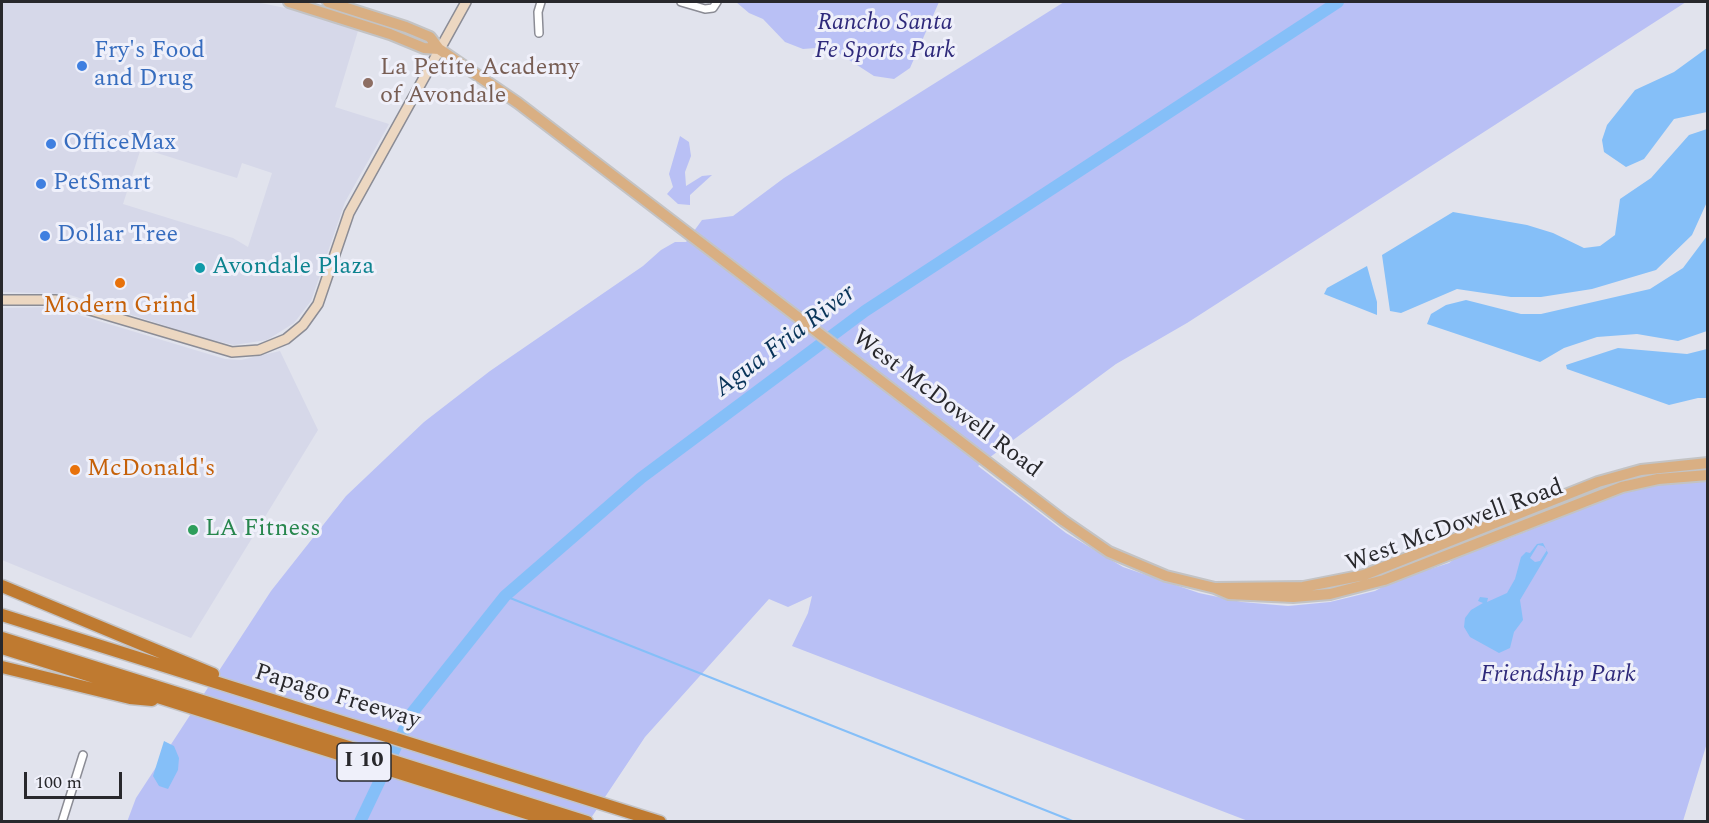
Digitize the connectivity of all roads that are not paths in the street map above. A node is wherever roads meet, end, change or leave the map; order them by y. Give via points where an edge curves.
1 (289, 2) edge
2 (328, 2) edge
3 (466, 2) edge
4 (541, 2) edge
5 (681, 2) edge
6 (715, 5) edge
7 (539, 33) dead end
8 (439, 49) junction
9 (2, 300) edge
10 (1707, 463) edge
11 (1707, 475) edge
12 (2, 586) edge
13 (1215, 588) junction
14 (2, 615) edge
15 (2, 638) edge
16 (2, 648) edge
17 (2, 667) edge
18 (194, 671) junction
19 (175, 697) junction
20 (83, 755) dead end
21 (62, 822) edge
22 (555, 822) edge
23 (587, 822) edge
24 (660, 822) edge

1 - 8 main road, West McDowell Road via 424,48
2 - 8 main road, West McDowell Road via 418,32
3 - 8 street
4 - 7 street
5 - 6 street via 705,9
8 - 9 street via 349,213 318,304 295,332 276,345 232,352 56,300
8 - 13 main road, West McDowell Road via 481,76 1108,552 1152,571
10 - 13 main road, West McDowell Road via 1641,470 1598,482 1364,575 1303,587
11 - 13 main road, West McDowell Road via 1622,487 1359,587 1283,598 1229,594
12 - 18 highway
14 - 18 highway, Papago Freeway / I 10
15 - 19 highway
16 - 19 highway, I 10
17 - 19 highway via 130,698
18 - 24 highway, Papago Freeway / I 10
19 - 22 highway, I 10
19 - 23 highway
20 - 21 street

